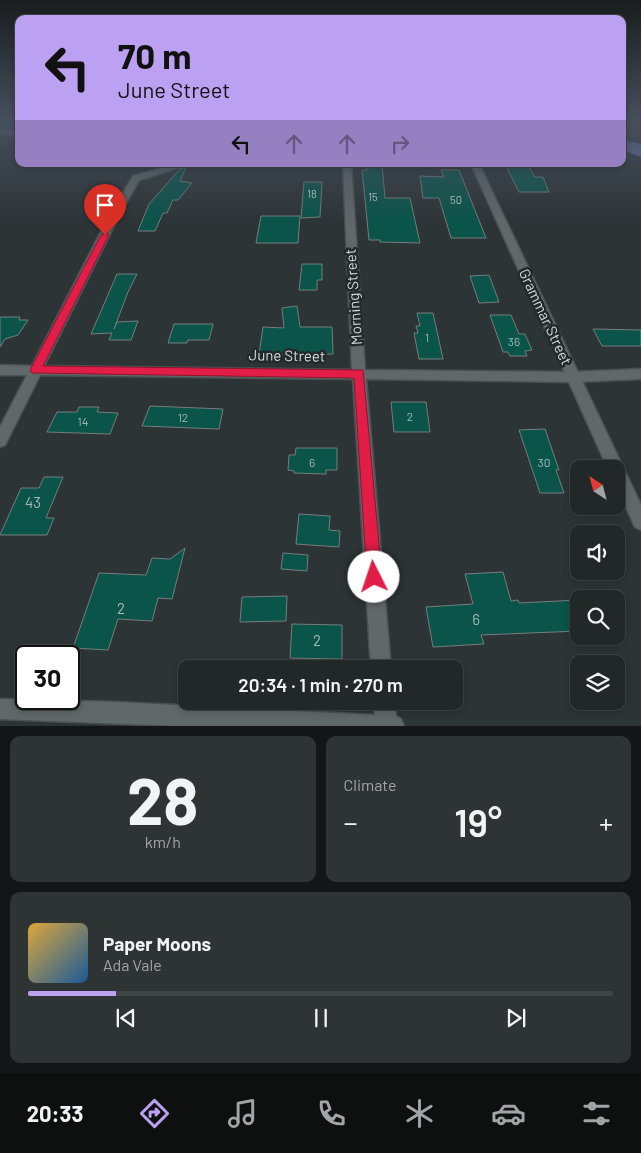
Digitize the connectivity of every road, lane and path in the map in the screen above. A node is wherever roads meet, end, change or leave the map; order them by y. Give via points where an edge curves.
1 (175, 167) edge
2 (347, 167) edge
3 (476, 167) edge
4 (0, 370) edge
5 (36, 370) junction
6 (359, 373) junction
7 (641, 374) edge
8 (573, 377) junction
9 (0, 440) edge
10 (612, 460) edge
11 (625, 488) edge
12 (641, 522) edge
13 (381, 660) edge
14 (0, 709) edge
15 (385, 710) edge
16 (113, 719) edge
17 (386, 725) edge
18 (394, 726) edge

1 - 5 street via 136,178
2 - 6 street, Morning Street
3 - 8 street, Grammar Street
4 - 5 street, June Street
5 - 6 street, June Street
5 - 9 street
6 - 8 street, June Street
6 - 13 street, Morning Street
7 - 8 street, June Street
8 - 10 street, Grammar Street
11 - 12 street, Grammar Street
14 - 16 street
15 - 17 street
16 - 17 street
17 - 18 street

